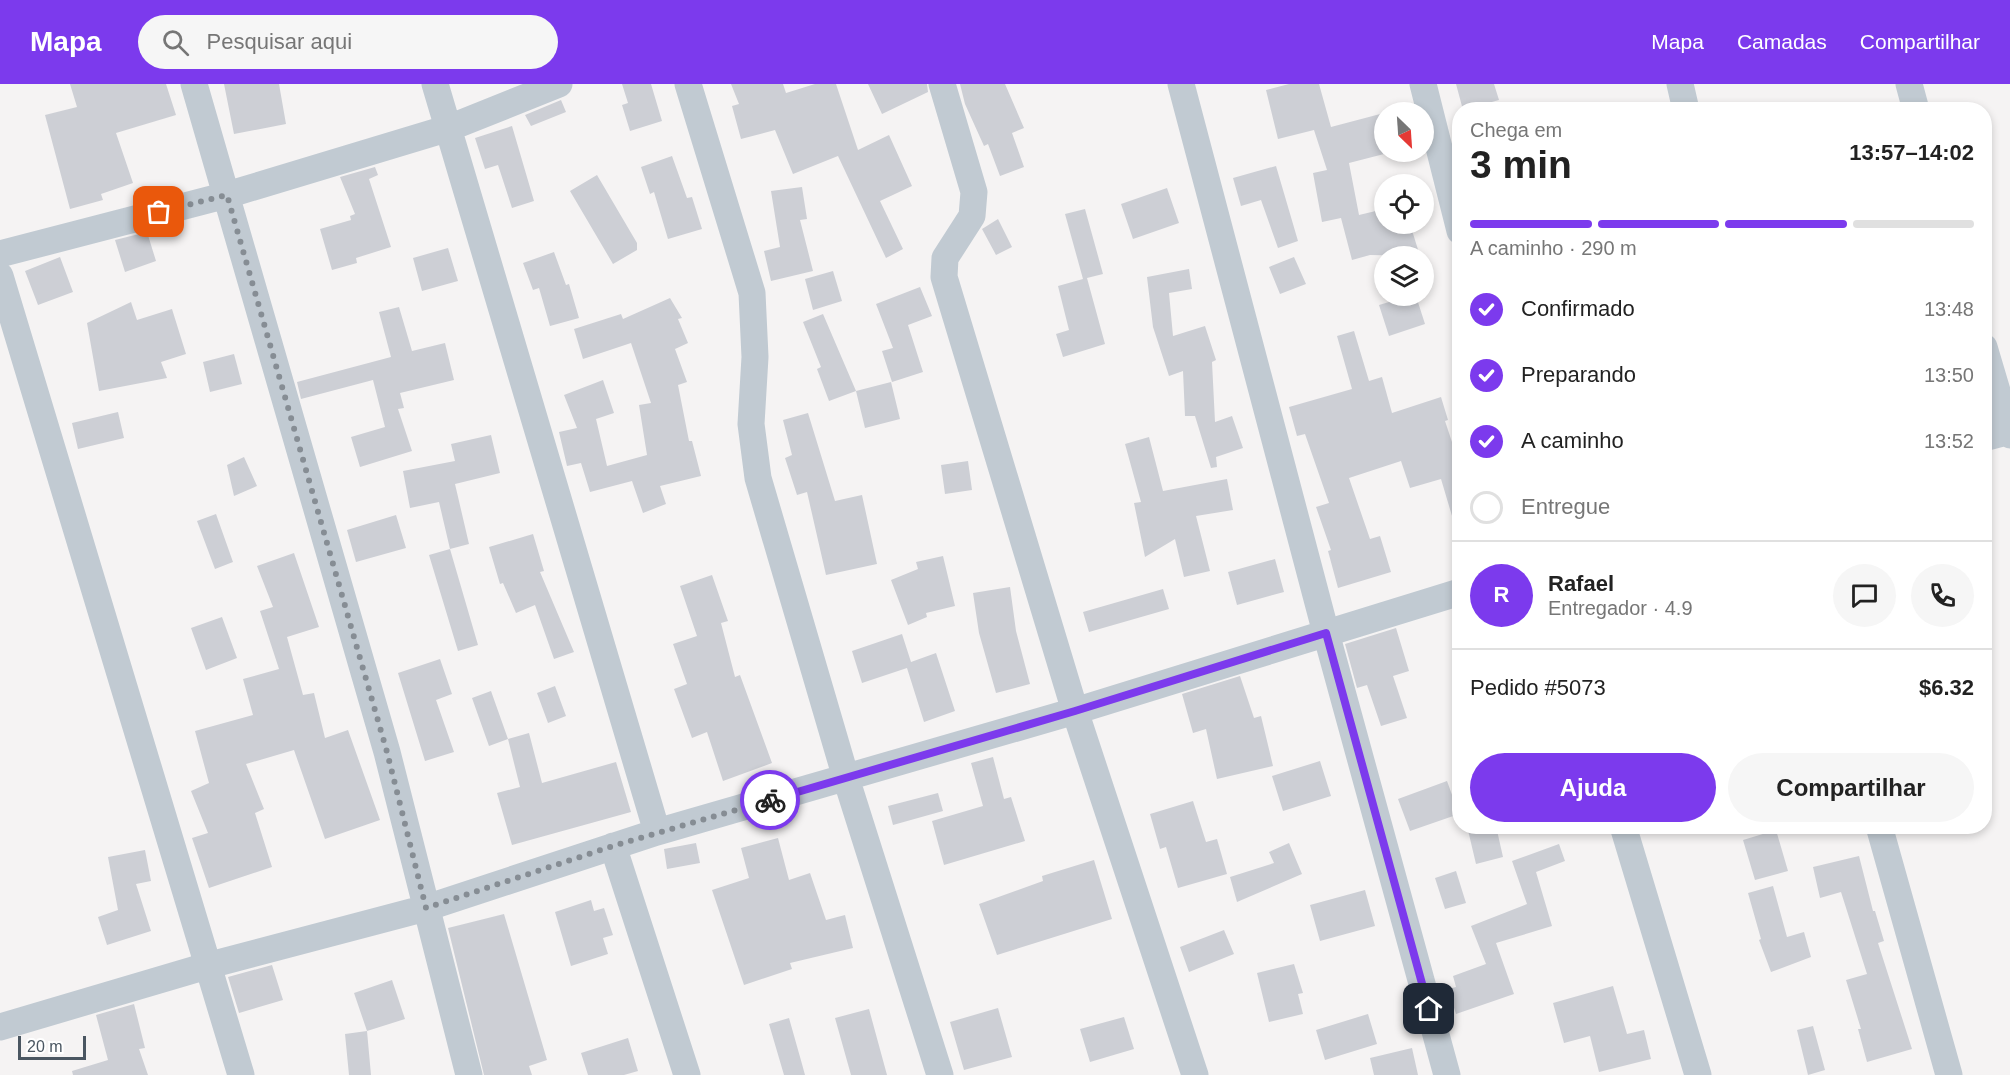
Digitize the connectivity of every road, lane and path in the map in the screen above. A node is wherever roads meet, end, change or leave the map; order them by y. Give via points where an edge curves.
1 (194, 84) edge
2 (435, 84) edge
3 (559, 84) edge
4 (688, 84) edge
5 (942, 84) edge
6 (1181, 84) edge
7 (1423, 84) edge
8 (1680, 84) edge
9 (1908, 84) edge
10 (1684, 102) edge
11 (1914, 102) edge
12 (449, 128) junction
13 (227, 195) junction
14 (1452, 199) edge
15 (0, 254) edge
16 (0, 276) edge
17 (1992, 384) edge
18 (2003, 434) edge
19 (1452, 594) edge
20 (1326, 633) junction
21 (1075, 711) junction
22 (846, 778) junction
23 (657, 832) junction
24 (1625, 834) edge
25 (1881, 834) edge
26 (613, 846) junction
27 (426, 908) junction
28 (210, 965) junction
29 (0, 1027) edge
30 (241, 1075) edge
31 (469, 1075) edge
32 (687, 1075) edge
33 (940, 1075) edge
34 (1195, 1075) edge
35 (1447, 1075) edge
36 (1698, 1075) edge
37 (1949, 1075) edge

1 - 13 street
2 - 12 street
3 - 12 street
4 - 22 street via 752,293 755,357 751,424 758,478
5 - 21 street via 974,192 972,216 945,258 944,277
6 - 20 street
7 - 14 street
8 - 10 street
9 - 11 street
12 - 13 street
12 - 23 street
13 - 15 street
13 - 27 street via 387,752
16 - 28 street
17 - 18 street
19 - 20 street
20 - 21 street
20 - 35 street
21 - 22 street
21 - 34 street
22 - 23 street
22 - 33 street
23 - 26 street
24 - 36 street
25 - 37 street
26 - 27 street
26 - 32 street
27 - 28 street
27 - 31 street
28 - 29 street
28 - 30 street

